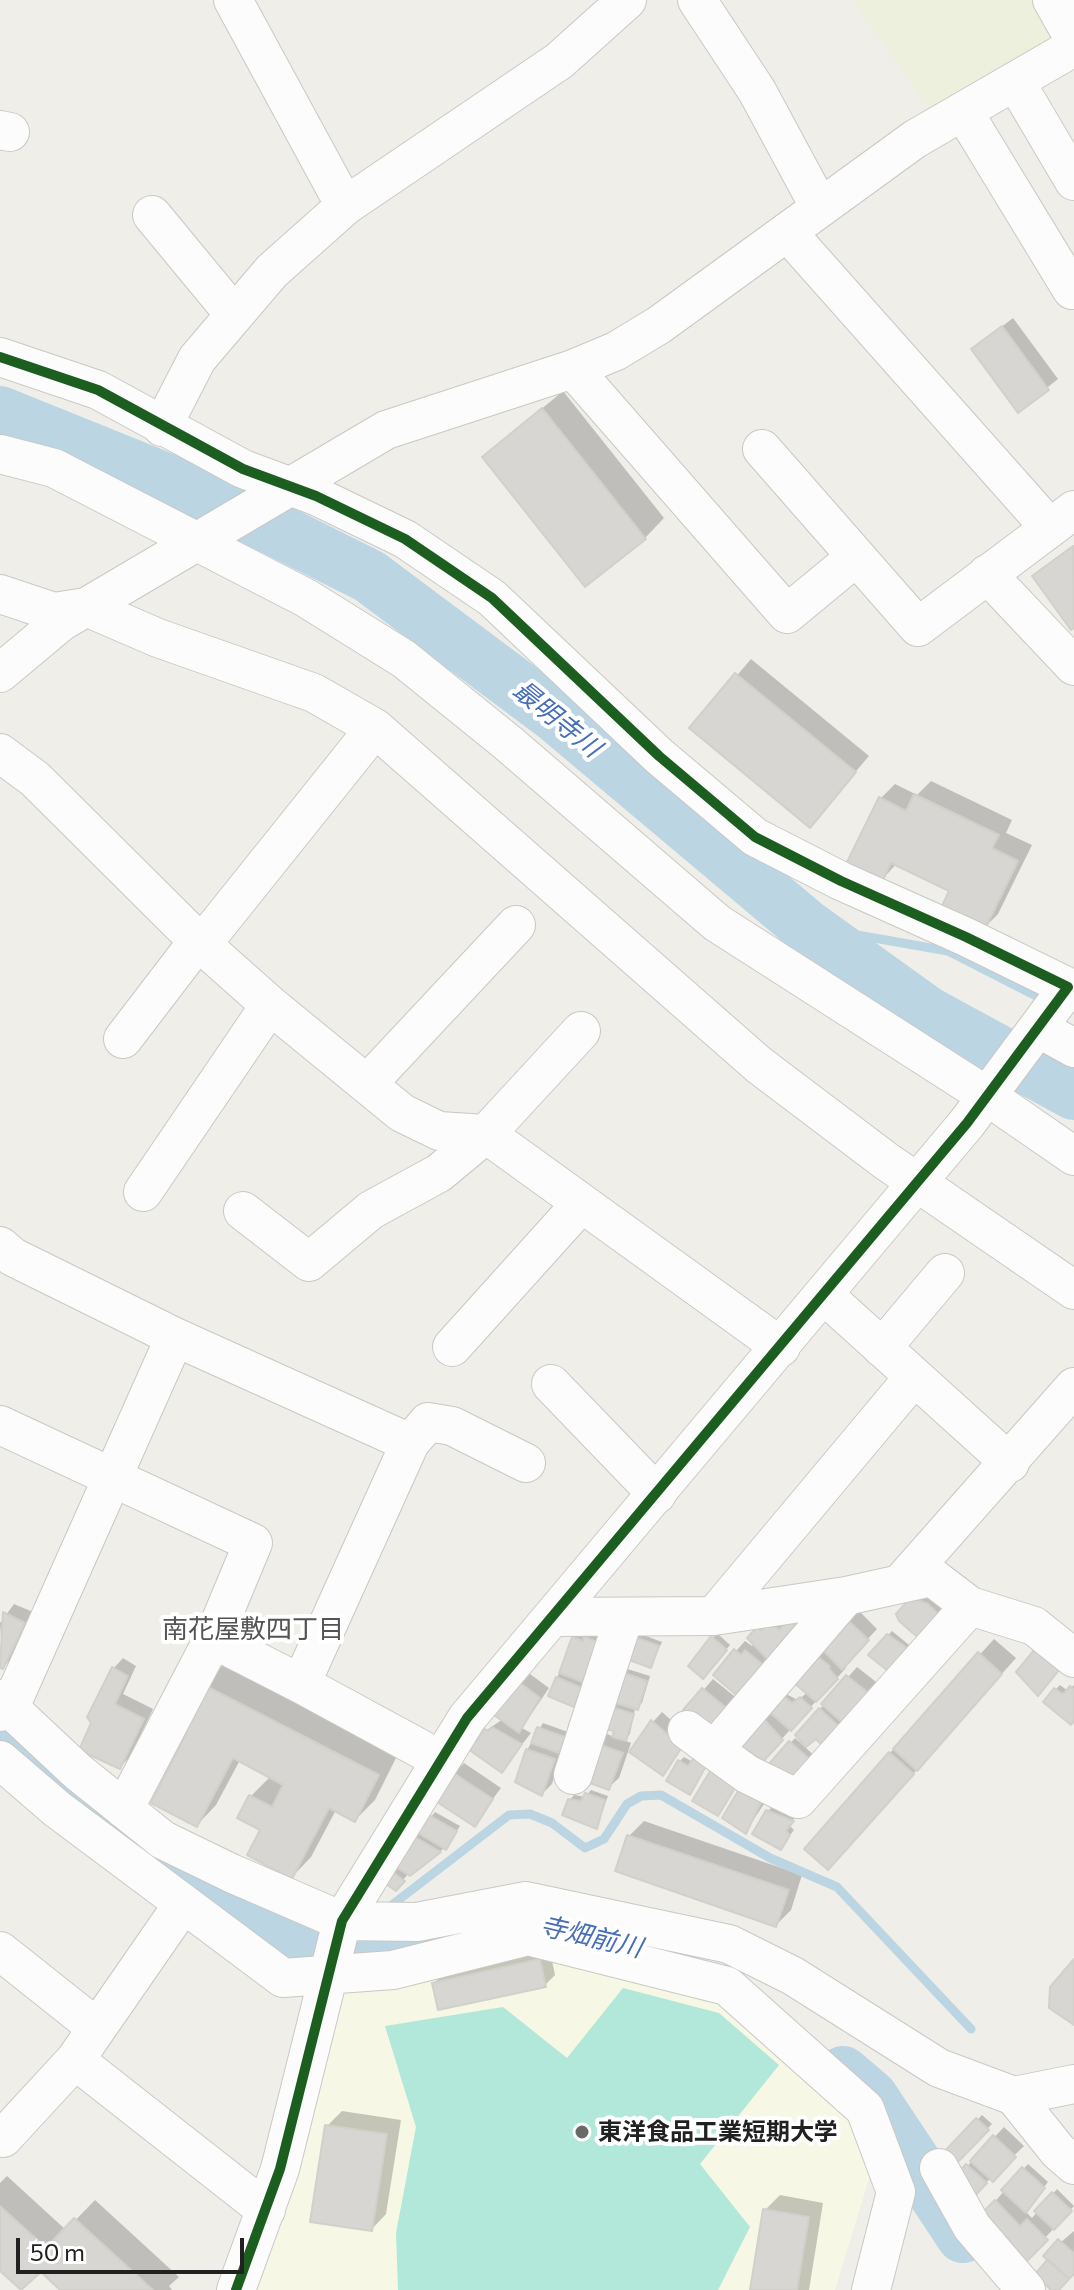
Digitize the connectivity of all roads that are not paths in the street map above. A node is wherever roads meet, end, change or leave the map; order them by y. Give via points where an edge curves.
1 (233, 0) edge
2 (627, 0) edge
3 (697, 0) edge
4 (1052, 0) edge
5 (1073, 48) edge
6 (1015, 81) junction
7 (963, 111) junction
8 (1074, 181) edge
9 (345, 206) junction
10 (820, 208) junction
11 (152, 215) dead end
12 (787, 232) junction
13 (1072, 290) dead end
14 (233, 313) junction
15 (0, 357) edge
16 (573, 369) junction
17 (162, 427) junction
18 (762, 449) dead end
19 (0, 454) edge
20 (283, 488) junction
21 (1061, 518) edge
22 (204, 536) junction
23 (856, 557) junction
24 (987, 574) junction
25 (0, 594) edge
26 (86, 607) junction
27 (1074, 666) edge
28 (0, 673) edge
29 (375, 728) junction
30 (0, 753) edge
31 (516, 925) dead end
32 (200, 942) junction
33 (270, 1005) junction
34 (1054, 1008) edge
35 (581, 1031) dead end
36 (123, 1039) dead end
37 (1074, 1048) edge
38 (367, 1084) junction
39 (992, 1090) junction
40 (486, 1134) junction
41 (1074, 1156) edge
42 (161, 1180) dead end
43 (917, 1183) junction
44 (580, 1205) junction
45 (243, 1211) dead end
46 (0, 1246) edge
47 (945, 1273) dead end
48 (1061, 1280) edge
49 (824, 1295) junction
50 (1074, 1312) edge
51 (175, 1337) junction
52 (452, 1347) dead end
53 (781, 1347) junction
54 (882, 1348) junction
55 (914, 1377) junction
56 (551, 1384) dead end
57 (1074, 1387) edge
58 (0, 1425) edge
59 (410, 1443) junction
60 (526, 1463) dead end
61 (1010, 1463) junction
62 (112, 1477) junction
63 (657, 1494) junction
64 (900, 1584) junction
65 (846, 1596) junction
66 (970, 1606) junction
67 (714, 1616) junction
68 (552, 1617) junction
69 (624, 1617) junction
70 (213, 1639) junction
71 (1074, 1658) edge
72 (301, 1684) junction
73 (3, 1706) edge
74 (0, 1760) edge
75 (441, 1760) junction
76 (573, 1775) dead end
77 (124, 1809) junction
78 (183, 1904) junction
79 (336, 1946) junction
80 (0, 1951) edge
81 (97, 2028) junction
82 (75, 2060) junction
83 (1074, 2084) edge
84 (1014, 2096) junction
85 (0, 2135) edge
86 (1074, 2165) edge
87 (939, 2168) dead end
88 (266, 2210) junction
89 (236, 2290) edge
90 (871, 2290) edge
91 (1026, 2290) edge

1 - 9 street
2 - 9 street via 559,61
3 - 10 street via 757,91
4 - 5 street
5 - 6 street
6 - 7 street
6 - 8 street
7 - 10 street
7 - 13 street
9 - 14 street
10 - 12 street
11 - 14 street
12 - 16 street via 659,325
12 - 21 street
14 - 17 street via 197,359
15 - 17 street via 98,390
16 - 20 street via 386,430
16 - 23 street via 787,614
17 - 20 street
18 - 23 street
19 - 22 street via 54,468
20 - 22 street
20 - 34 street via 405,539 492,598 659,756 755,837 841,881
21 - 24 street
22 - 26 street
22 - 39 street via 404,659 717,923
23 - 24 street via 918,627
24 - 27 street
25 - 26 street via 54,612
26 - 28 street
26 - 29 street via 314,693
29 - 32 street
29 - 43 street via 759,1065
30 - 32 street via 35,779
31 - 38 street
32 - 33 street
32 - 36 street
33 - 38 street
33 - 42 street
34 - 37 street
34 - 39 street
35 - 40 street
38 - 40 street via 402,1113 439,1131
39 - 41 street
39 - 43 street
40 - 44 street
40 - 45 street via 439,1173 371,1210 309,1262
43 - 48 street
43 - 49 street
44 - 52 street
44 - 53 street
46 - 51 street
47 - 54 street
48 - 50 street
49 - 53 street
49 - 54 street
51 - 59 street
51 - 62 street
53 - 63 street
54 - 55 street
55 - 61 street
55 - 67 street
56 - 63 street
57 - 61 street
58 - 62 street
59 - 60 street via 428,1422 452,1426
59 - 72 street
61 - 64 street
62 - 70 street via 253,1543
62 - 73 street via 15,1696
63 - 68 street
64 - 65 street
64 - 66 street via 932,1577
65 - 66 street via 700,1740 747,1774 798,1799
65 - 67 street
66 - 71 street via 1034,1626
67 - 69 street
68 - 69 street
68 - 75 street via 467,1718
69 - 76 street
70 - 72 street
70 - 77 street
72 - 75 street
73 - 77 street
74 - 78 street
75 - 79 street
77 - 79 street via 163,1840
78 - 79 street via 283,1978
78 - 81 street
79 - 84 street via 417,1922 526,1901 729,1944 793,1976 939,2068
79 - 88 street
79 - 90 street via 393,1970 528,1936 727,1986 865,2109 896,2192
80 - 81 street
81 - 82 street
82 - 85 street via 3,2138
82 - 88 street
83 - 84 street
84 - 86 street
87 - 91 street via 972,2227
88 - 89 street

